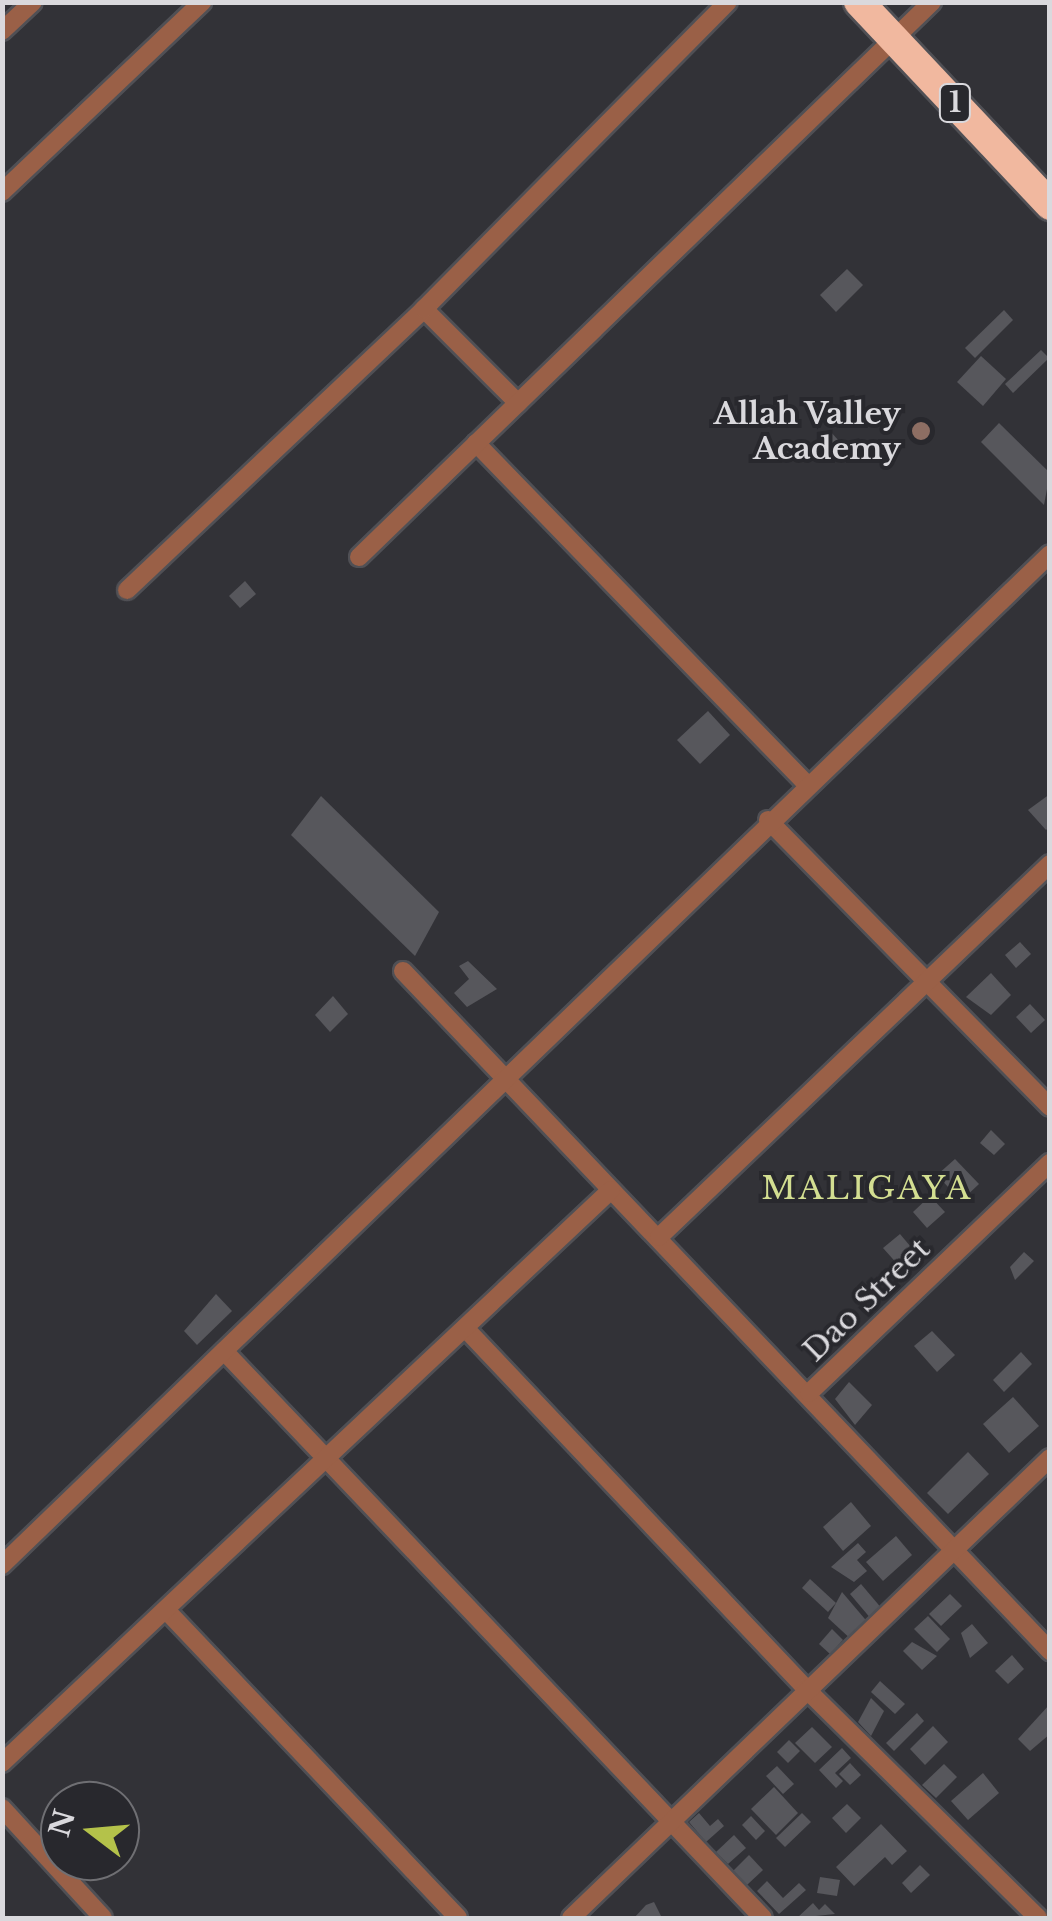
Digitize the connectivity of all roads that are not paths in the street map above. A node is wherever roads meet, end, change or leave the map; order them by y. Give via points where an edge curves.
1 (33, 2) edge
2 (202, 2) edge
3 (728, 2) edge
4 (859, 2) edge
5 (932, 2) edge
6 (2, 31) edge
7 (894, 38) junction
8 (2, 192) edge
9 (1050, 205) edge
10 (424, 309) junction
11 (518, 403) junction
12 (476, 443) junction
13 (1049, 554) edge
14 (359, 557) dead end
15 (126, 590) dead end
16 (806, 784) junction
17 (768, 820) junction
18 (1050, 864) edge
19 (403, 971) dead end
20 (929, 978) junction
21 (504, 1075) junction
22 (1050, 1108) edge
23 (1050, 1163) edge
24 (611, 1190) junction
25 (659, 1237) junction
26 (464, 1328) junction
27 (224, 1351) junction
28 (809, 1394) junction
29 (1050, 1458) edge
30 (326, 1459) junction
31 (955, 1550) junction
32 (2, 1565) edge
33 (166, 1610) junction
34 (1050, 1651) edge
35 (806, 1689) junction
36 (2, 1763) edge
37 (2, 1808) edge
38 (674, 1822) junction
39 (103, 1918) edge
40 (458, 1918) edge
41 (570, 1918) edge
42 (763, 1918) edge
43 (1038, 1918) edge

1 - 6 street
2 - 8 street
3 - 10 street
4 - 7 highway, 1
5 - 7 street
7 - 9 highway, 1
7 - 11 street
10 - 11 street
10 - 15 street
11 - 12 street
12 - 14 street
12 - 16 street
13 - 16 street
16 - 17 street
17 - 20 street
17 - 21 street
18 - 20 street
19 - 21 street
20 - 22 street
20 - 25 street
21 - 24 street
21 - 27 street
23 - 28 street, Dao Street
24 - 25 street
24 - 26 street
25 - 28 street
26 - 30 street
26 - 35 street
27 - 30 street
27 - 32 street
28 - 31 street
29 - 31 street
30 - 33 street
30 - 38 street
31 - 34 street
31 - 35 street
33 - 36 street
33 - 40 street
35 - 38 street
35 - 43 street
37 - 39 street
38 - 41 street
38 - 42 street

